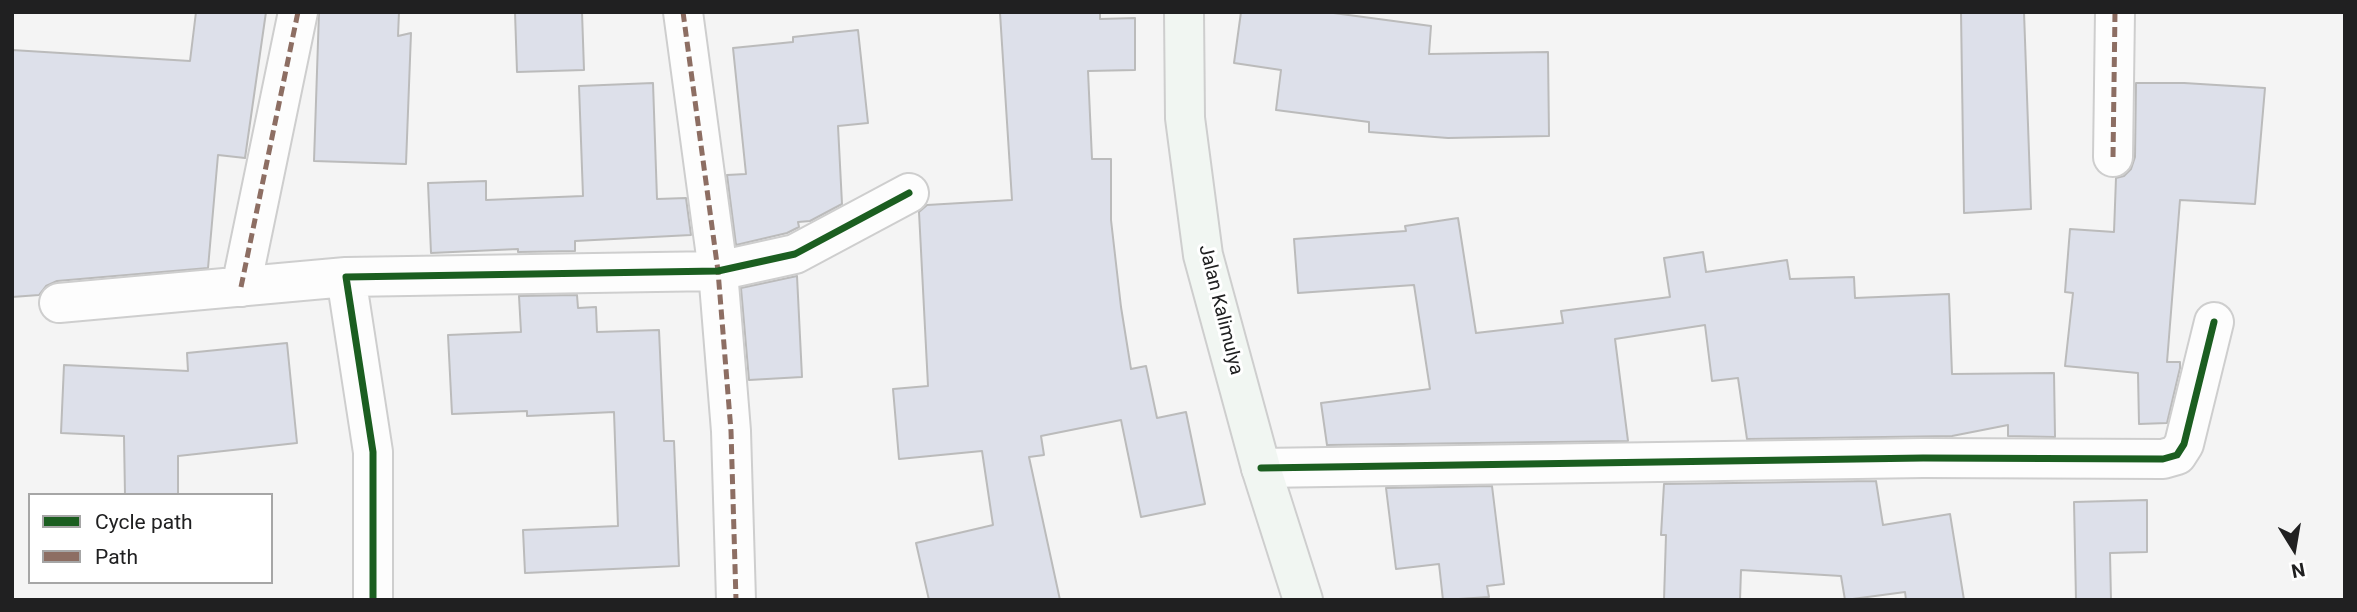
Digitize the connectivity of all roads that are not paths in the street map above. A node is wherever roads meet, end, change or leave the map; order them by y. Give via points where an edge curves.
1 (298, 12) edge
2 (683, 12) edge
3 (1184, 12) edge
4 (2115, 12) edge
5 (2113, 157) dead end
6 (909, 193) dead end
7 (718, 271) junction
8 (346, 277) junction
9 (241, 287) junction
10 (59, 303) dead end
11 (2214, 322) dead end
12 (1261, 468) junction
13 (373, 600) edge
14 (736, 600) edge
15 (1303, 600) edge

1 - 9 street
2 - 7 street
3 - 12 street, Jalan Kalimulya via 1185,118 1203,255
4 - 5 street
6 - 7 street via 795,254
7 - 8 street
7 - 14 street via 731,431
8 - 9 street
8 - 13 street via 373,452
9 - 10 street
11 - 12 street via 2184,444 2177,455 2163,458
12 - 15 street, Jalan Kalimulya

